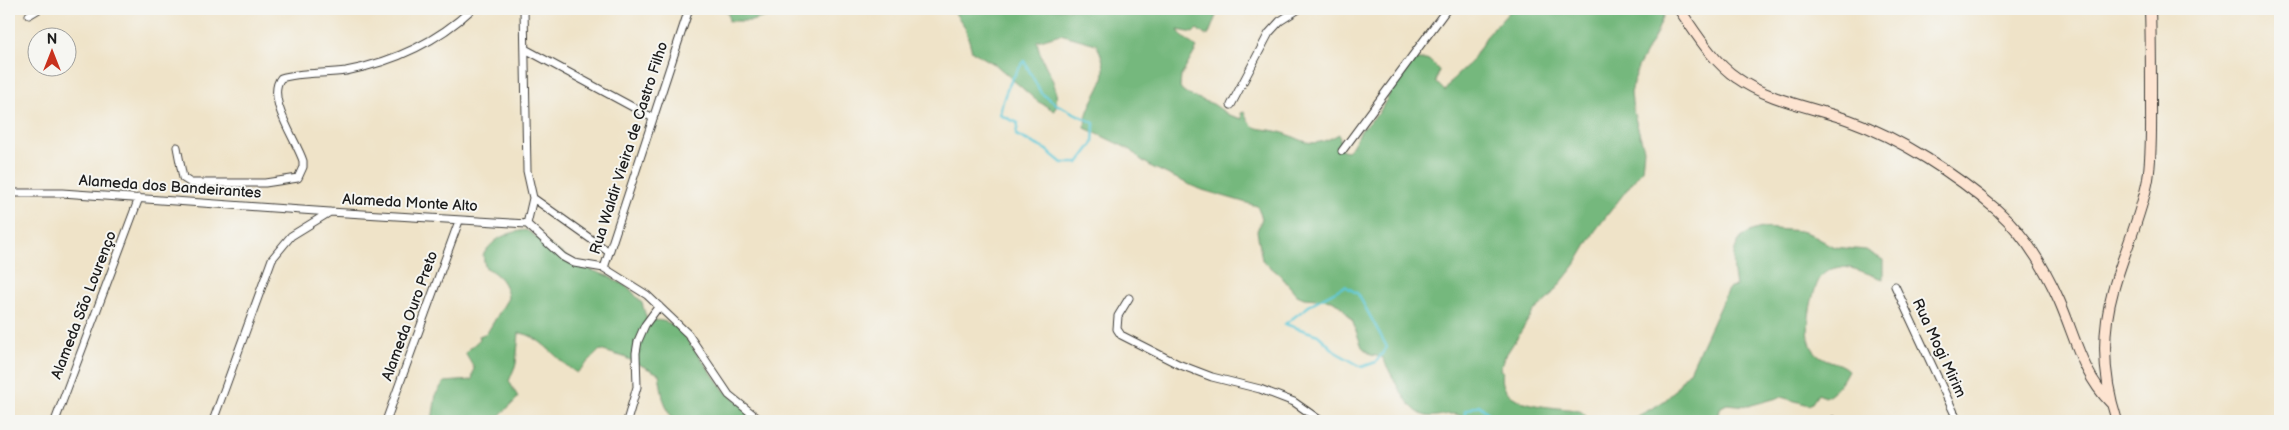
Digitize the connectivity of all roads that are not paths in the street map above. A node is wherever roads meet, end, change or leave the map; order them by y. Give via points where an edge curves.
1 (39, 9) edge
2 (472, 9) edge
3 (524, 9) edge
4 (689, 9) edge
5 (727, 9) edge
6 (734, 9) edge
7 (1299, 9) edge
8 (1447, 9) edge
9 (1679, 9) edge
10 (2150, 9) edge
11 (29, 15) dead end
12 (525, 49) junction
13 (1231, 105) dead end
14 (653, 118) junction
15 (177, 147) dead end
16 (1342, 152) dead end
17 (9, 194) edge
18 (139, 198) junction
19 (533, 198) junction
20 (330, 212) junction
21 (459, 221) junction
22 (527, 224) junction
23 (609, 252) junction
24 (604, 268) junction
25 (1895, 286) dead end
26 (1129, 298) dead end
27 (659, 306) junction
28 (2111, 403) junction
29 (55, 421) edge
30 (213, 421) edge
31 (386, 421) edge
32 (627, 421) edge
33 (761, 421) edge
34 (1321, 421) edge
35 (1957, 421) edge
36 (2117, 421) edge

1 - 11 street
2 - 15 street via 441,34 414,50 385,61 346,71 281,78 277,87 281,112 303,162 298,178 265,183 191,183 183,178
3 - 12 street
4 - 14 street, Rua Waldir Vieira de Castro Filho
5 - 6 street
7 - 13 street via 1269,33
8 - 16 street
9 - 28 street via 1721,65 1749,86 1873,130 1926,159 1997,210 2044,268 2082,361 2092,381
10 - 28 street via 2150,162 2132,241 2113,290 2105,329 2105,368
12 - 14 street
12 - 19 street via 527,171
14 - 23 street, Rua Waldir Vieira de Castro Filho
17 - 18 street, Alameda dos Bandeirantes via 62,193
18 - 20 street, Alameda dos Bandeirantes
18 - 29 street, Alameda São Lourenço
19 - 22 street
19 - 23 street
20 - 21 street, Alameda Monte Alto
20 - 30 street, Alameda Monte Alto via 291,236 272,259
21 - 22 street, Alameda Monte Alto
21 - 31 street, Alameda Ouro Preto
22 - 24 street via 563,257 574,263
23 - 24 street, Rua Waldir Vieira de Castro Filho
24 - 27 street
25 - 35 street, Rua Mogi Mirim
26 - 34 street via 1118,316 1117,329 1121,334 1178,364 1294,402
27 - 32 street via 638,341 637,387
27 - 33 street via 688,334 729,395
28 - 36 street

